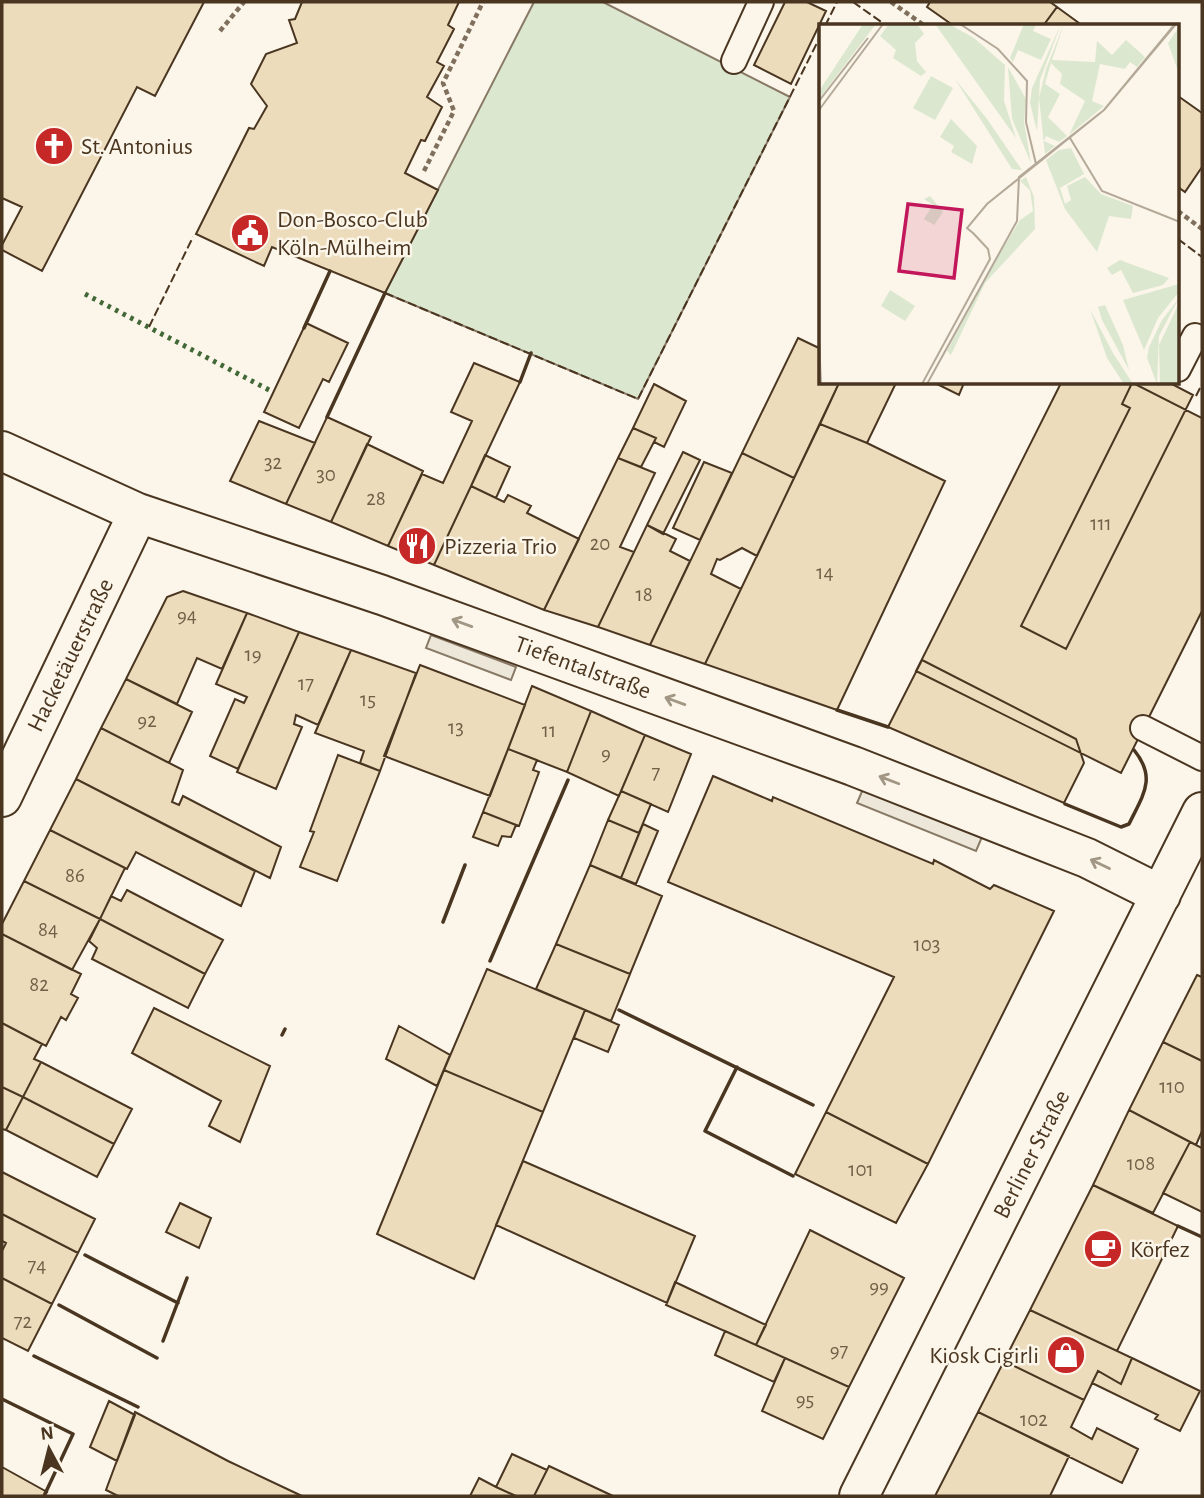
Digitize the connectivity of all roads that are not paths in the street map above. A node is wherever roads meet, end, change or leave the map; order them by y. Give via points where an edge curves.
1 (761, 2) edge
2 (734, 61) dead end
3 (1192, 334) edge
4 (1180, 364) edge
5 (2, 451) edge
6 (138, 513) junction
7 (1143, 728) dead end
8 (1202, 758) edge
9 (2, 797) edge
10 (1202, 812) edge
11 (1161, 895) junction
12 (859, 1496) edge

1 - 2 lane
3 - 4 lane
5 - 6 street, Tiefentalstraße
6 - 9 street, Hacketäuerstraße
11 -> 6 street, Tiefentalstraße via 1087,858 852,766 382,595
7 - 8 lane
10 - 11 street, Berliner Straße
11 - 12 street, Berliner Straße

